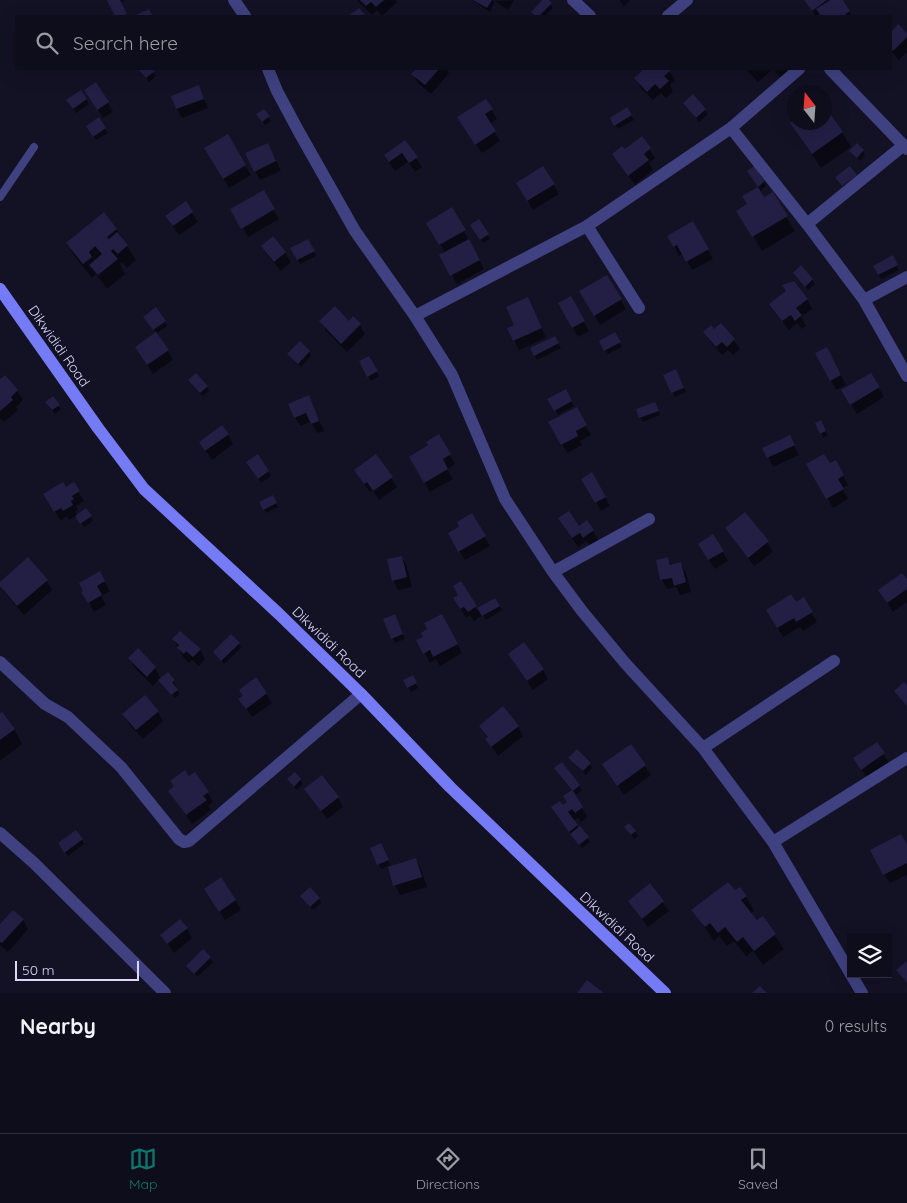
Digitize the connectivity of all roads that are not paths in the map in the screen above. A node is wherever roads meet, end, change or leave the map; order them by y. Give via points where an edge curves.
1 (234, 0) edge
2 (573, 0) edge
3 (687, 0) edge
4 (244, 15) edge
5 (589, 15) edge
6 (669, 15) edge
7 (268, 70) edge
8 (797, 70) edge
9 (831, 70) edge
10 (731, 128) junction
11 (905, 147) edge
12 (34, 148) dead end
13 (0, 197) edge
14 (807, 224) junction
15 (587, 226) junction
16 (907, 277) edge
17 (0, 290) edge
18 (864, 300) junction
19 (640, 308) dead end
20 (415, 316) junction
21 (907, 376) edge
22 (649, 519) dead end
23 (553, 572) junction
24 (834, 661) dead end
25 (0, 662) edge
26 (362, 694) junction
27 (703, 748) junction
28 (907, 758) edge
29 (0, 833) edge
30 (773, 842) junction
31 (165, 993) edge
32 (666, 993) edge
33 (862, 993) edge

1 - 4 street
2 - 5 street
3 - 6 street
7 - 20 street via 355,231
8 - 10 street
9 - 11 street
10 - 14 street
10 - 15 street
11 - 14 street
12 - 13 lane
14 - 18 street
15 - 19 street
15 - 20 street
16 - 18 street
17 - 26 street, Dikwididi Road via 144,489
18 - 21 street
20 - 23 street via 452,375 505,499
22 - 23 street
23 - 27 street via 625,663
24 - 27 street
25 - 26 street via 45,704 68,717 121,767 184,842
26 - 32 street, Dikwididi Road via 450,787
27 - 30 street
28 - 30 street
29 - 31 street
30 - 33 street

